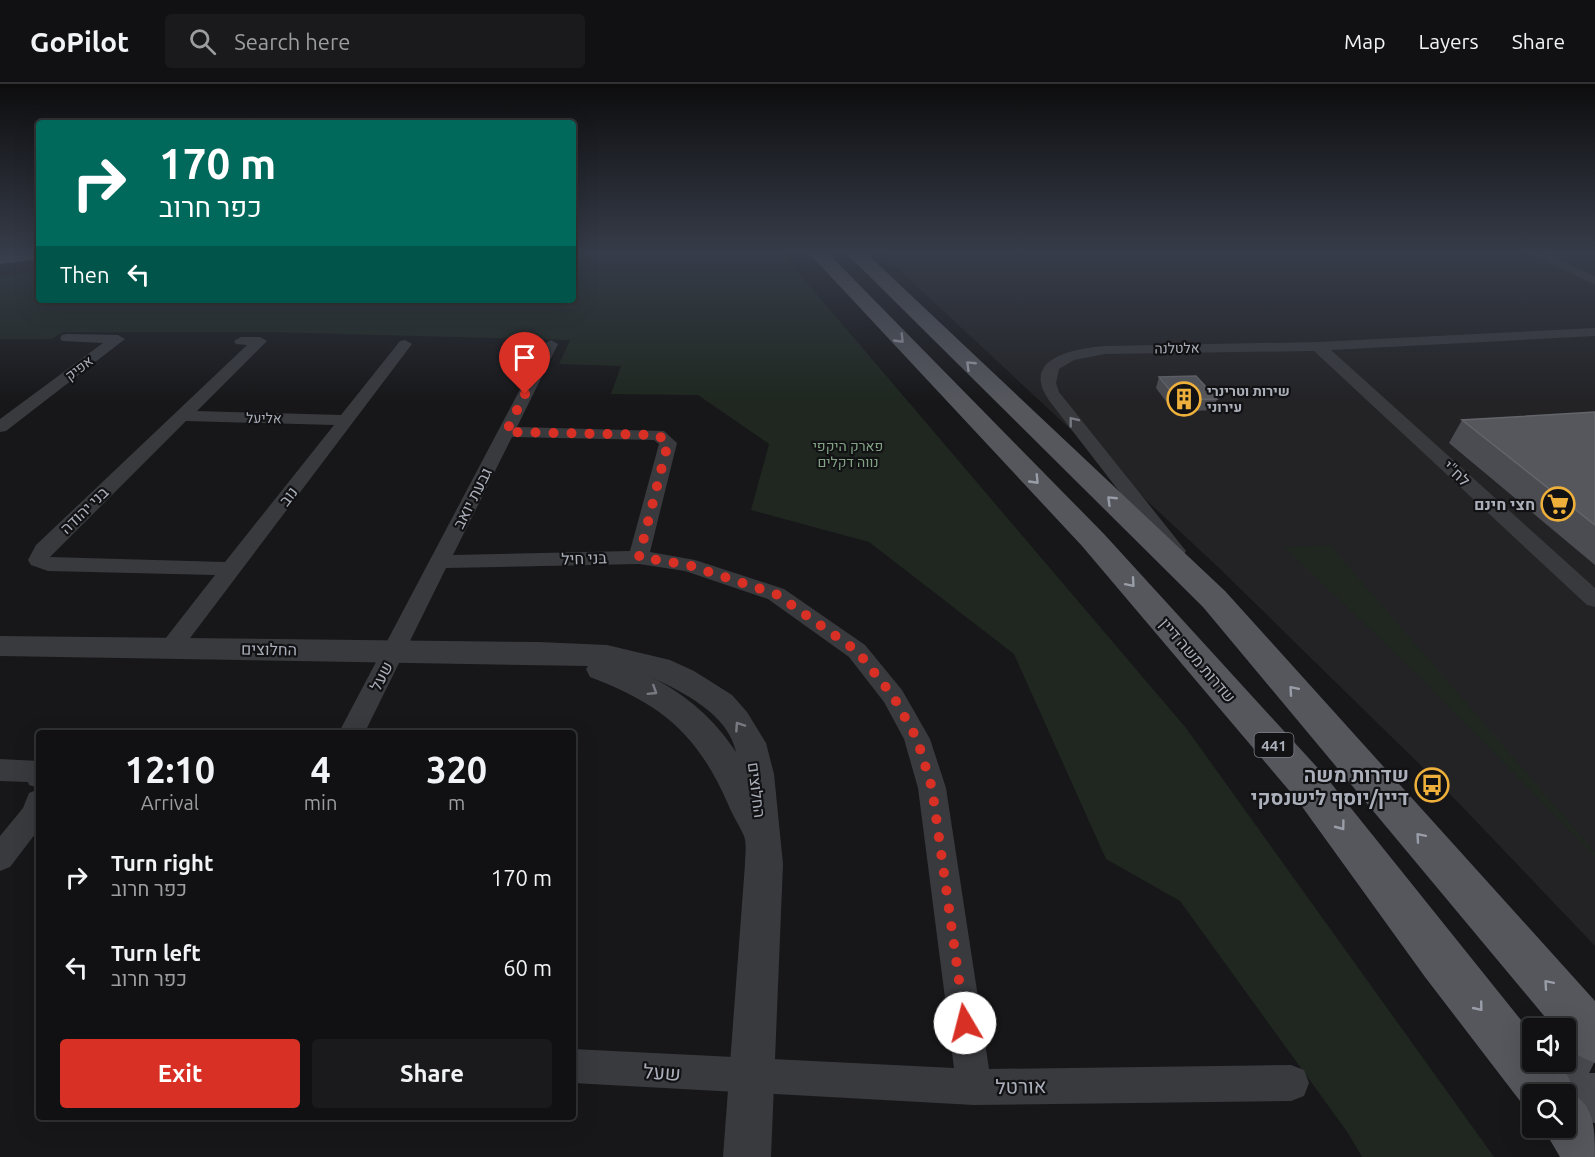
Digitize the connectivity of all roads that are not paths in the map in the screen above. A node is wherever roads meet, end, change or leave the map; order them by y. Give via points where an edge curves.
1 (864, 301) edge
2 (905, 301) edge
3 (1595, 332) edge
4 (67, 338) dead end
5 (241, 341) dead end
6 (405, 344) dead end
7 (551, 345) dead end
8 (1318, 346) junction
9 (181, 416) junction
10 (346, 420) junction
11 (4, 421) edge
12 (506, 432) junction
13 (639, 557) junction
14 (439, 562) junction
15 (232, 569) junction
16 (1214, 599) junction
17 (1595, 600) edge
18 (0, 646) edge
19 (170, 648) junction
20 (394, 651) junction
21 (353, 730) edge
22 (0, 770) edge
23 (36, 771) edge
24 (36, 809) edge
25 (0, 858) edge
26 (1592, 1031) edge
27 (576, 1066) edge
28 (752, 1077) junction
29 (1292, 1083) dead end
30 (1541, 1084) edge
31 (1557, 1084) edge
32 (974, 1087) junction
33 (1576, 1097) edge
34 (1595, 1098) edge
35 (1576, 1134) edge
36 (747, 1157) edge
37 (1592, 1157) edge

1 -> 30 main road, שדרות משה דיין / 441 via 1093,540 1312,789
16 -> 2 main road
3 - 8 street, אלטלנה
4 - 11 street, אפיק via 118,339
5 - 9 street, בני יהודה via 260,341
6 - 10 street, נוב
7 - 12 street, גבעת יואב
16 -> 8 street, אלטלנה via 1057,400 1048,385 1050,371 1071,356 1105,350
8 - 17 street, לח"י
9 - 10 street, אליעל
9 - 15 street, בני יהודה via 43,550 38,560 48,564
10 - 15 street, נוב
12 - 13 street via 658,435 668,443
12 - 14 street, גבעת יואב
13 - 14 street, בני חיל
13 - 32 street, בני חיל via 688,565 776,594 857,651 893,696 917,739 932,788
14 - 20 street, גבעת יואב
15 - 19 street, נוב
26 -> 16 main road
18 - 19 street, החלוצים
19 - 20 street, החלוצים
20 - 21 street, שעל
20 - 28 street, החלוצים via 539,653 569,658 622,676 671,702 698,724 736,782 756,829 765,864
22 - 23 street
24 - 25 street
26 - 31 main road
27 - 28 street, שעל
28 - 32 street, אורטל
28 - 36 street, החלוצים
29 - 32 street, אורטל
33 - 34 main road
35 - 37 main road

